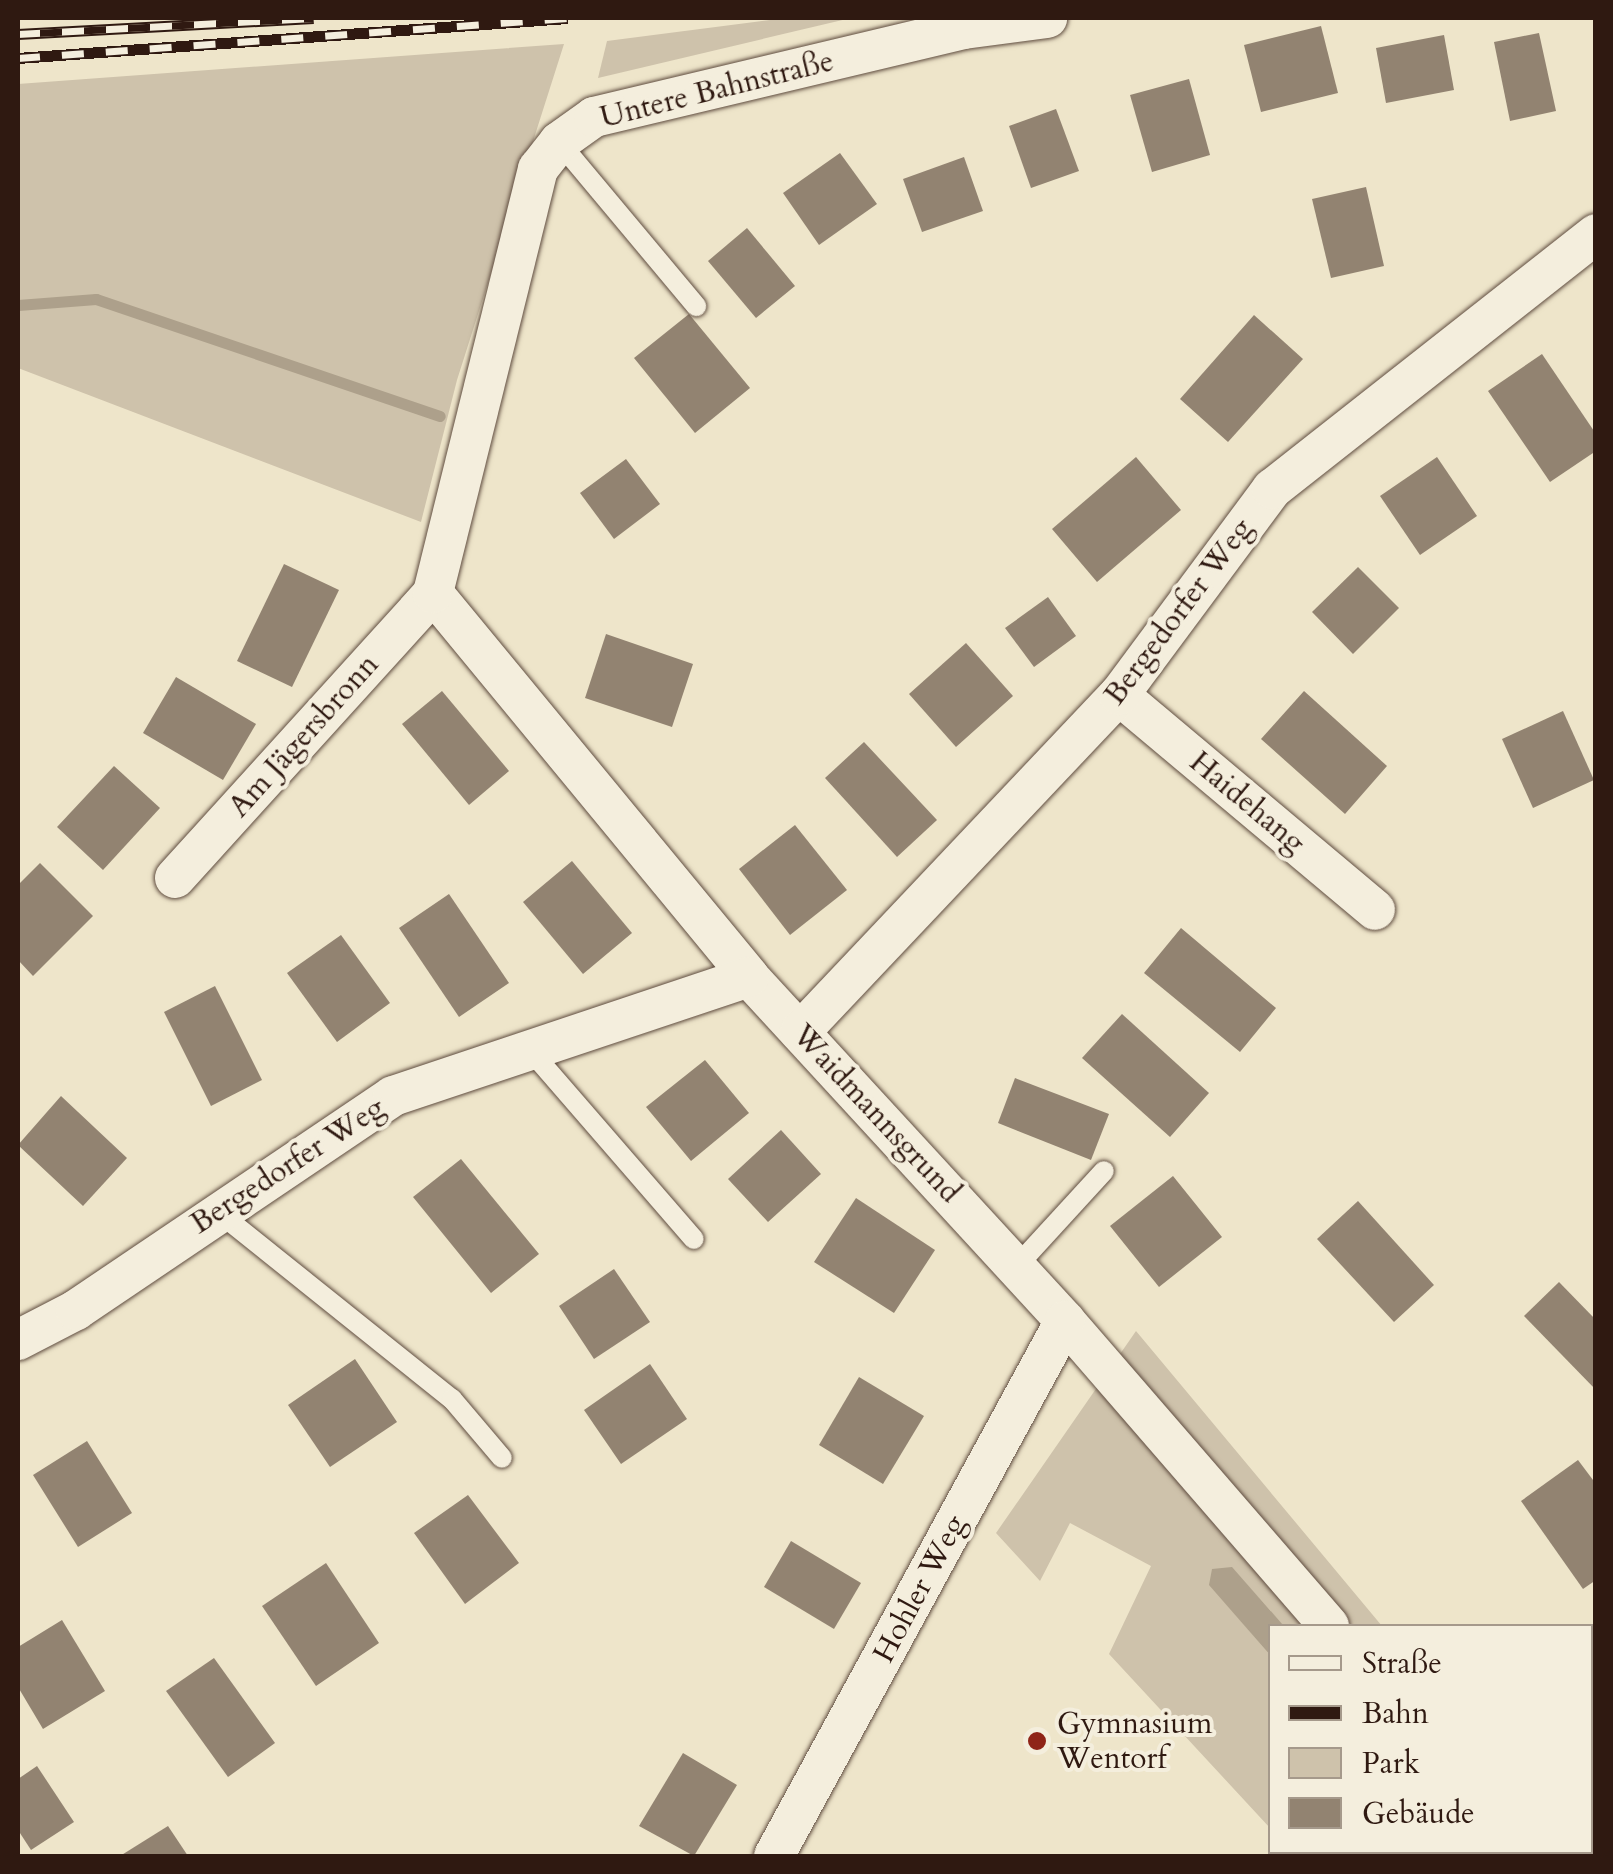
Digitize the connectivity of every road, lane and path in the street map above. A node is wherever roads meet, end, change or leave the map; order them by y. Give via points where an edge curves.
1 (1047, 18) edge
2 (559, 142) junction
3 (1596, 234) edge
4 (696, 306) dead end
5 (434, 593) junction
6 (1120, 695) junction
7 (175, 878) dead end
8 (1374, 910) dead end
9 (750, 977) junction
10 (800, 1032) junction
11 (530, 1050) junction
12 (1104, 1171) dead end
13 (217, 1210) junction
14 (694, 1239) dead end
15 (1016, 1268) junction
16 (1065, 1321) junction
17 (18, 1340) edge
18 (502, 1458) dead end
19 (1327, 1624) edge
20 (774, 1856) edge

1 - 2 street, Untere Bahnstraße via 964,29 594,117
2 - 4 lane
2 - 5 street, Untere Bahnstraße via 538,170
3 - 6 street, Bergedorfer Weg via 1272,489
5 - 7 street, Am Jägersbronn
5 - 9 street, Waidmannsgrund
6 - 8 street, Haidehang
6 - 10 street, Bergedorfer Weg
9 - 10 street, Waidmannsgrund
9 - 11 street, Bergedorfer Weg
10 - 15 street, Waidmannsgrund
11 - 13 street, Bergedorfer Weg via 392,1096
11 - 14 lane
12 - 15 lane
13 - 17 street, Bergedorfer Weg via 76,1310
13 - 18 lane via 452,1399
15 - 16 street, Waidmannsgrund
16 - 19 street, Waidmannsgrund
16 - 20 street, Hohler Weg

